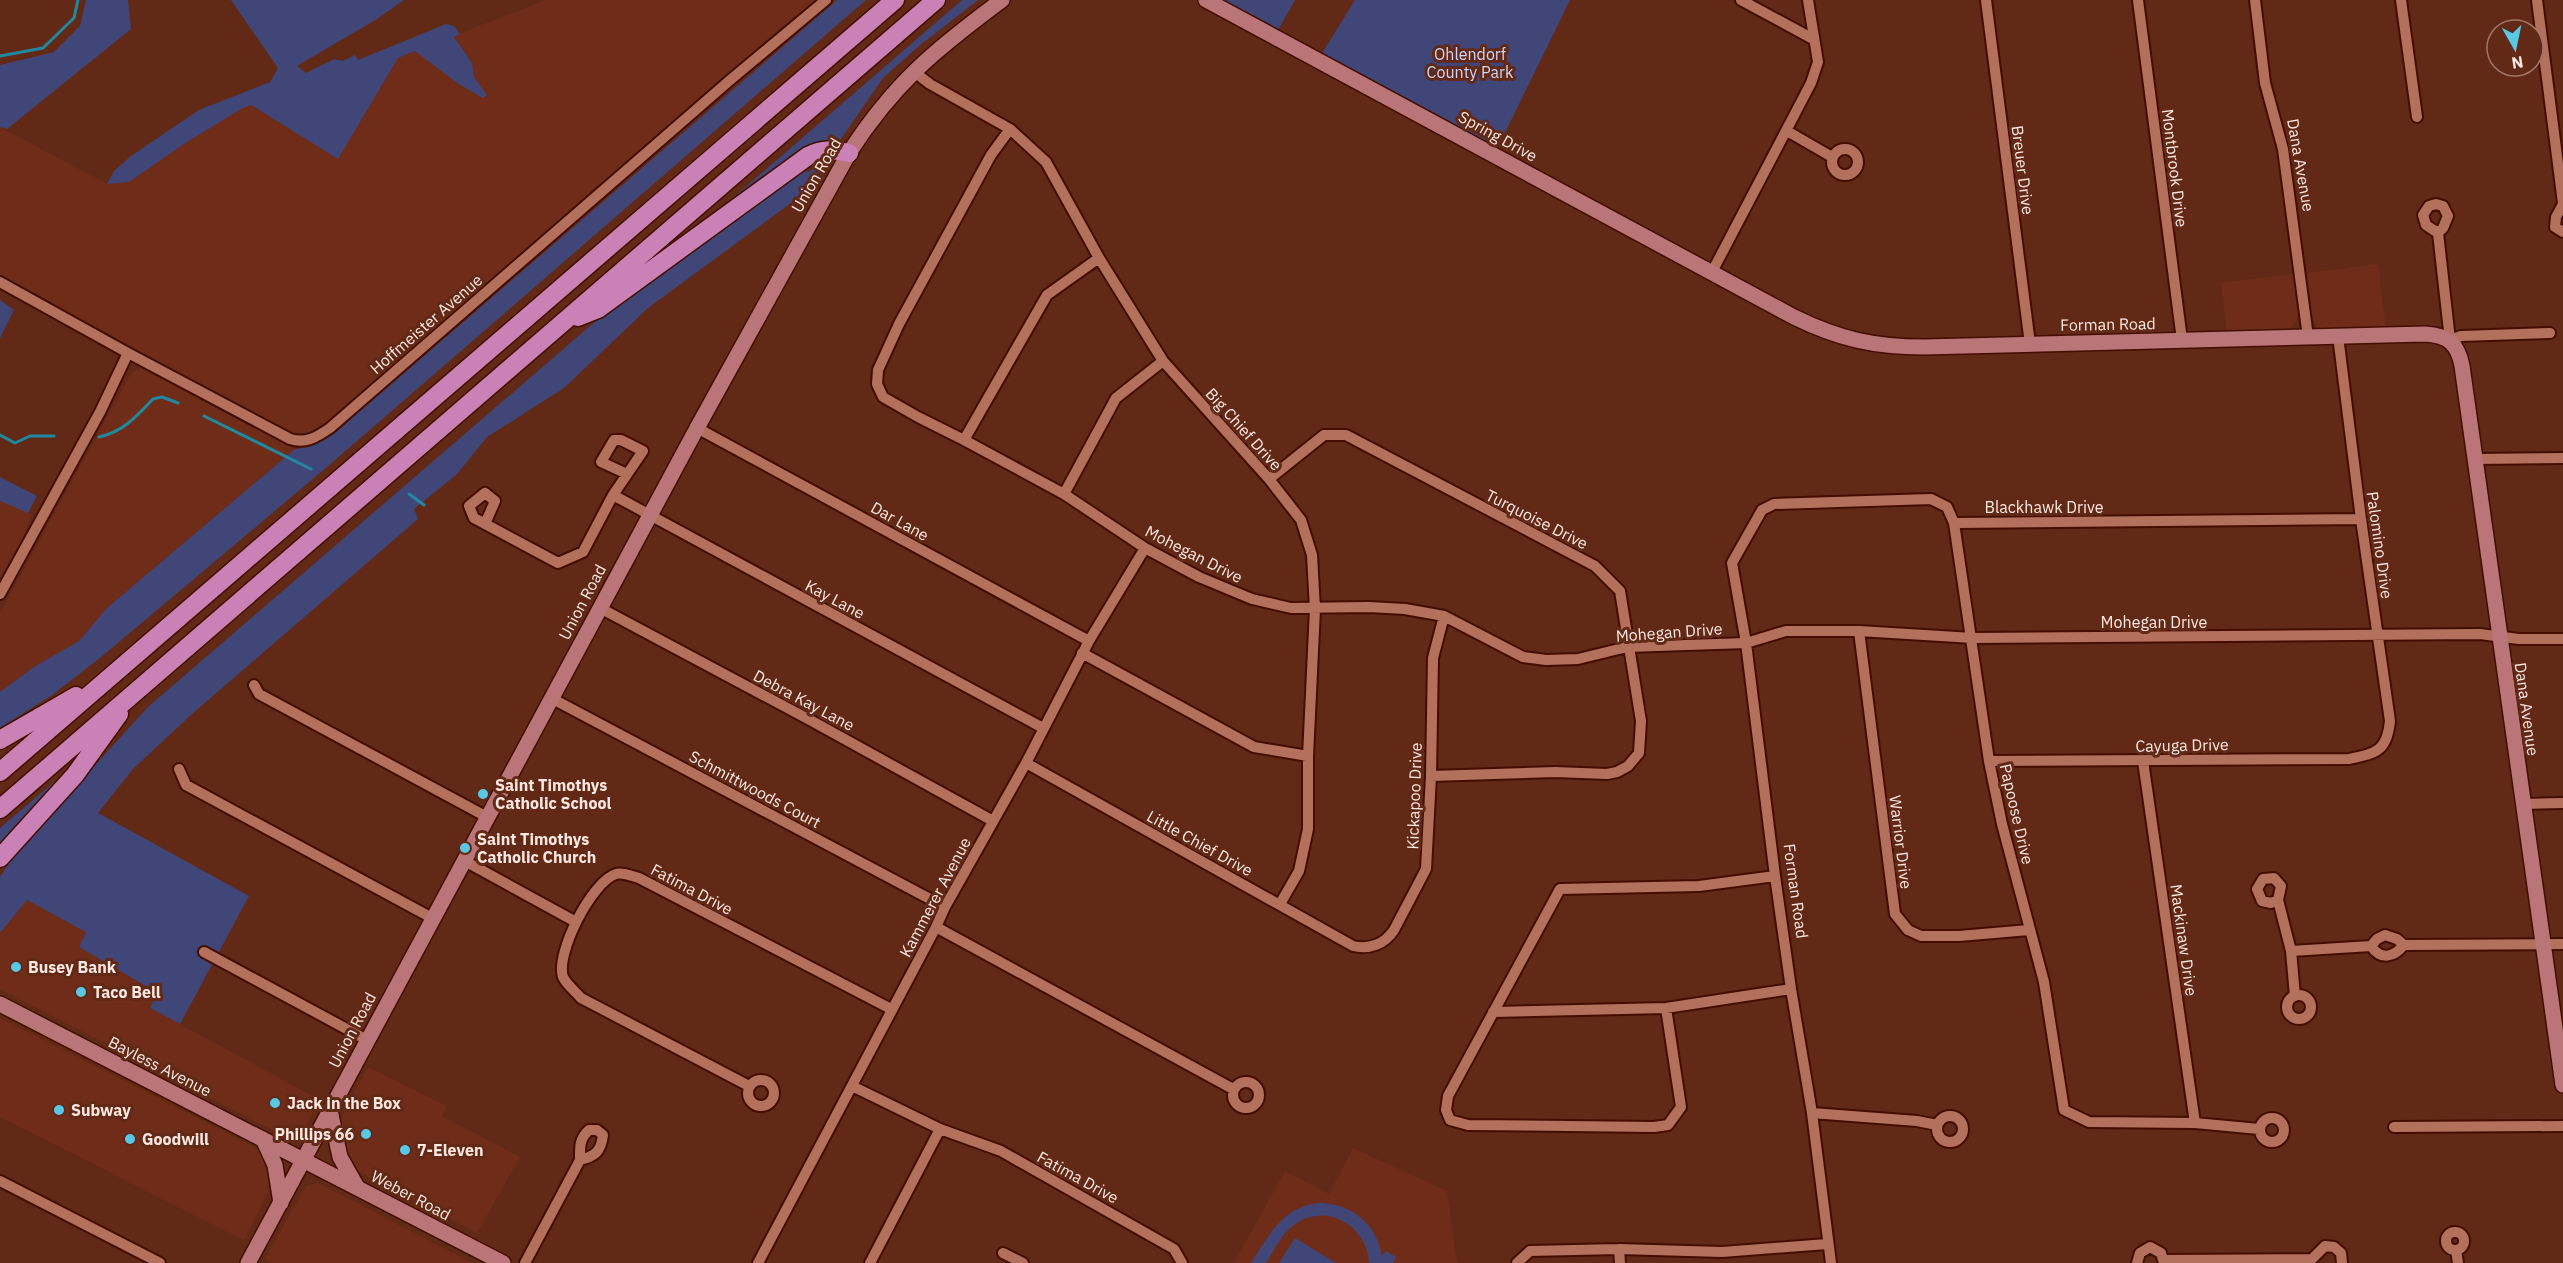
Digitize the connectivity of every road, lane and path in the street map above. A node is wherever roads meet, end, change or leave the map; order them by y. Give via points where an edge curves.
1 (826, 0) edge
2 (895, 0) edge
3 (936, 0) edge
4 (1002, 0) edge
5 (1206, 0) edge
6 (1741, 0) edge
7 (1808, 0) edge
8 (1986, 0) edge
9 (2138, 0) edge
10 (2255, 0) edge
11 (2401, 0) edge
12 (2537, 0) edge
13 (1813, 39) junction
14 (913, 71) junction
15 (2417, 117) dead end
16 (1010, 129) junction
17 (1787, 131) junction
18 (849, 153) junction
19 (1832, 157) dead end
20 (2563, 204) edge
21 (2563, 232) edge
22 (2438, 233) dead end
23 (1099, 258) junction
24 (1712, 272) junction
25 (0, 282) edge
26 (1773, 305) joint
27 (565, 322) junction
28 (2550, 333) dead end
29 (2338, 336) junction
30 (2308, 337) junction
31 (2182, 340) junction
32 (2450, 340) junction
33 (2030, 344) junction
34 (128, 353) junction
35 (1163, 361) junction
36 (697, 428) junction
37 (964, 440) junction
38 (2563, 458) edge
39 (2474, 459) junction
40 (627, 474) dead end
41 (1269, 479) junction
42 (1064, 494) junction
43 (613, 495) junction
44 (650, 515) junction
45 (2361, 519) junction
46 (1954, 523) junction
47 (485, 524) dead end
48 (1145, 548) junction
49 (0, 594) edge
50 (600, 608) junction
51 (1315, 609) junction
52 (1444, 616) junction
53 (1859, 630) junction
54 (2378, 635) junction
55 (2499, 636) junction
56 (1973, 638) junction
57 (2563, 639) edge
58 (1089, 641) junction
59 (1746, 643) junction
60 (1627, 647) junction
61 (1082, 653) junction
62 (107, 680) junction
63 (254, 685) dead end
64 (133, 692) junction
65 (551, 698) junction
66 (1043, 728) junction
67 (0, 740) edge
68 (2376, 753) joint
69 (1308, 756) junction
70 (1989, 761) junction
71 (2143, 761) junction
72 (1026, 763) junction
73 (179, 769) dead end
74 (0, 772) edge
75 (1431, 776) junction
76 (2563, 803) edge
77 (2522, 804) junction
78 (0, 809) edge
79 (487, 817) junction
80 (993, 821) junction
81 (0, 858) edge
82 (463, 860) junction
83 (1775, 876) junction
84 (2278, 900) dead end
85 (1280, 904) junction
86 (945, 907) junction
87 (432, 918) junction
88 (576, 922) junction
89 (936, 927) junction
90 (2030, 930) junction
91 (2544, 944) junction
92 (2563, 944) edge
93 (2404, 945) junction
94 (2371, 946) junction
95 (1359, 948) joint
96 (2291, 951) junction
97 (204, 952) dead end
98 (1791, 989) junction
99 (2295, 996) dead end
100 (0, 1004) edge
101 (1666, 1008) junction
102 (891, 1009) junction
103 (1493, 1011) junction
104 (367, 1040) junction
105 (2563, 1085) edge
106 (749, 1086) dead end
107 (852, 1086) junction
108 (1233, 1089) dead end
109 (330, 1110) junction
110 (1812, 1113) junction
111 (2195, 1123) junction
112 (1937, 1125) dead end
113 (2563, 1126) edge
114 (2394, 1128) dead end
115 (940, 1129) junction
116 (2259, 1129) dead end
117 (263, 1139) junction
118 (303, 1160) junction
119 (580, 1160) dead end
120 (0, 1181) edge
121 (357, 1187) junction
122 (281, 1203) junction
123 (1827, 1244) junction
124 (1619, 1249) junction
125 (2456, 1250) dead end
126 (1003, 1253) dead end
127 (1723, 1258) edge
128 (2313, 1261) edge
129 (2164, 1262) edge
130 (160, 1263) edge
131 (248, 1263) edge
132 (503, 1263) edge
133 (525, 1263) edge
134 (758, 1263) edge
135 (870, 1263) edge
136 (1023, 1263) edge
137 (1182, 1263) edge
138 (1517, 1263) edge
139 (1620, 1263) edge
140 (1831, 1263) edge
141 (2137, 1263) edge
142 (2342, 1263) edge
143 (2458, 1263) edge

1 - 34 street, Hoffmeister Avenue via 318,436 299,442 290,439
2 - 62 highway
3 - 27 highway
4 - 14 main road, Union Road
5 - 24 main road, Spring Drive
6 - 13 street
7 - 13 street
8 - 33 street, Breuer Drive
9 - 31 street, Montbrook Drive
10 - 30 street, Dana Avenue via 2265,83 2283,150
11 - 15 street
12 - 20 street
13 - 17 street via 1818,62
14 - 16 street, Big Chief Drive
14 - 18 main road, Union Road via 877,112
16 - 23 street, Big Chief Drive via 1046,162
16 - 37 street, Mohegan Drive via 991,154 878,370 877,384 883,397
17 - 19 street
17 - 24 street
18 - 27 highway via 830,149 808,156 598,309
18 - 36 main road, Union Road
20 - 21 street via 2555,227
22 - 32 street
23 - 35 street, Big Chief Drive
23 - 37 street via 1047,295
24 - 26 main road, Spring Drive
25 - 34 street, Hoffmeister Avenue
26 - 33 main road, Forman Road via 1833,335 1874,345
27 - 64 highway
28 - 32 street via 2461,336
29 - 30 main road, Forman Road
29 - 32 main road, Forman Road via 2434,334
29 - 45 street, Palomino Drive
30 - 31 main road, Forman Road
31 - 33 main road, Forman Road
32 - 39 main road, Dana Avenue via 2460,356
34 - 49 street
35 - 41 street, Big Chief Drive
35 - 42 street via 1116,398
36 - 44 main road, Union Road
36 - 58 street, Dar Lane
37 - 42 street, Mohegan Drive
38 - 39 street
39 - 55 main road, Dana Avenue
40 - 43 street
41 - 51 street, Big Chief Drive via 1301,520 1312,555
41 - 60 street, Turquoise Drive via 1324,435 1347,435 1595,566 1620,591
42 - 48 street, Mohegan Drive
43 - 44 street, Kay Lane
43 - 47 street via 583,552 558,563
44 - 50 main road, Union Road
44 - 66 street, Kay Lane
45 - 46 street, Blackhawk Drive
45 - 54 street, Palomino Drive
46 - 56 street, Papoose Drive
46 - 59 street, Forman Road via 1947,507 1931,499 1774,504 1762,510 1732,562
48 - 51 street, Mohegan Drive via 1252,599
48 - 58 street, Kammerer Avenue
50 - 65 main road, Union Road
50 - 80 street, Debra Kay Lane
51 - 52 street, Mohegan Drive via 1393,608
51 - 69 street, Big Chief Drive
52 - 60 street, Mohegan Drive via 1523,657 1578,659
52 - 75 street, Kickapoo Drive via 1433,658
53 - 56 street, Mohegan Drive
53 - 59 street, Mohegan Drive via 1786,632
53 - 90 street, Warrior Drive via 1895,914 1908,930 1921,936
54 - 55 street, Mohegan Drive
54 - 56 street, Mohegan Drive
54 - 68 street, Palomino Drive via 2390,721 2388,738
55 - 57 street, Mohegan Drive
55 - 77 main road, Dana Avenue
56 - 70 street, Papoose Drive
58 - 61 street, Kammerer Avenue
59 - 60 street, Mohegan Drive
59 - 83 street, Forman Road
60 - 75 street, Turquoise Drive via 1641,721 1639,753 1628,766 1607,774
61 - 66 street, Kammerer Avenue
61 - 69 street via 1254,747
62 - 67 highway
62 - 74 highway
63 - 79 street via 259,694
64 - 78 highway
64 - 81 highway via 75,775
65 - 79 main road, Union Road
65 - 86 street, Schmittwoods Court
66 - 72 street, Kammerer Avenue
68 - 71 street, Cayuga Drive via 2349,759
69 - 85 street, Big Chief Drive via 1308,829 1299,871
70 - 71 street, Cayuga Drive
70 - 90 street, Papoose Drive
71 - 111 street, Mackinaw Drive
72 - 80 street, Kammerer Avenue
72 - 85 street, Little Chief Drive
73 - 87 street via 186,785
75 - 95 street, Kickapoo Drive via 1426,869 1390,937 1375,946
76 - 77 street
77 - 91 main road, Dana Avenue
79 - 82 main road, Union Road
80 - 86 street, Kammerer Avenue
82 - 87 main road, Union Road
82 - 88 street
83 - 98 street, Forman Road
83 - 103 street via 1699,886 1560,889
84 - 96 street
85 - 95 street, Little Chief Drive
86 - 89 street, Kammerer Avenue
87 - 104 main road, Union Road
88 - 102 street, Fatima Drive via 608,878 618,873 639,878
88 - 106 street, Fatima Drive via 562,960 563,978 581,998
89 - 102 street, Kammerer Avenue
89 - 108 street
90 - 111 street, Papoose Drive via 2044,982 2064,1110 2088,1122
91 - 92 street
91 - 93 street
91 - 105 main road, Dana Avenue
93 - 94 street via 2385,935
93 - 94 street via 2390,956
94 - 96 street
96 - 99 street
97 - 104 street
98 - 101 street
98 - 110 street, Forman Road
100 - 117 main road, Bayless Avenue
101 - 103 street
101 - 103 street via 1680,1107 1668,1125 1654,1127 1468,1125 1450,1120 1446,1110 1448,1096
102 - 107 street, Kammerer Avenue
104 - 109 main road, Union Road
107 - 115 street, Fatima Drive
107 - 134 street, Kammerer Avenue
109 - 118 main road, Union Road
109 - 121 main road via 340,1157
110 - 112 street
110 - 123 street, Forman Road
111 - 116 street
113 - 114 street
115 - 135 street
115 - 137 street, Fatima Drive via 1001,1151 1174,1249
117 - 118 main road, Bayless Avenue
117 - 122 main road via 275,1165
118 - 121 main road, Weber Road
118 - 122 main road, Union Road
119 - 133 street
120 - 130 street
121 - 132 main road, Weber Road
122 - 131 main road, Union Road
123 - 127 street
123 - 140 street, Forman Road
124 - 127 street
124 - 138 street via 1530,1251
124 - 139 street
125 - 143 street
126 - 136 street
128 - 129 street
128 - 142 street via 2325,1246 2341,1253
129 - 141 street via 2162,1252 2151,1247 2140,1253

